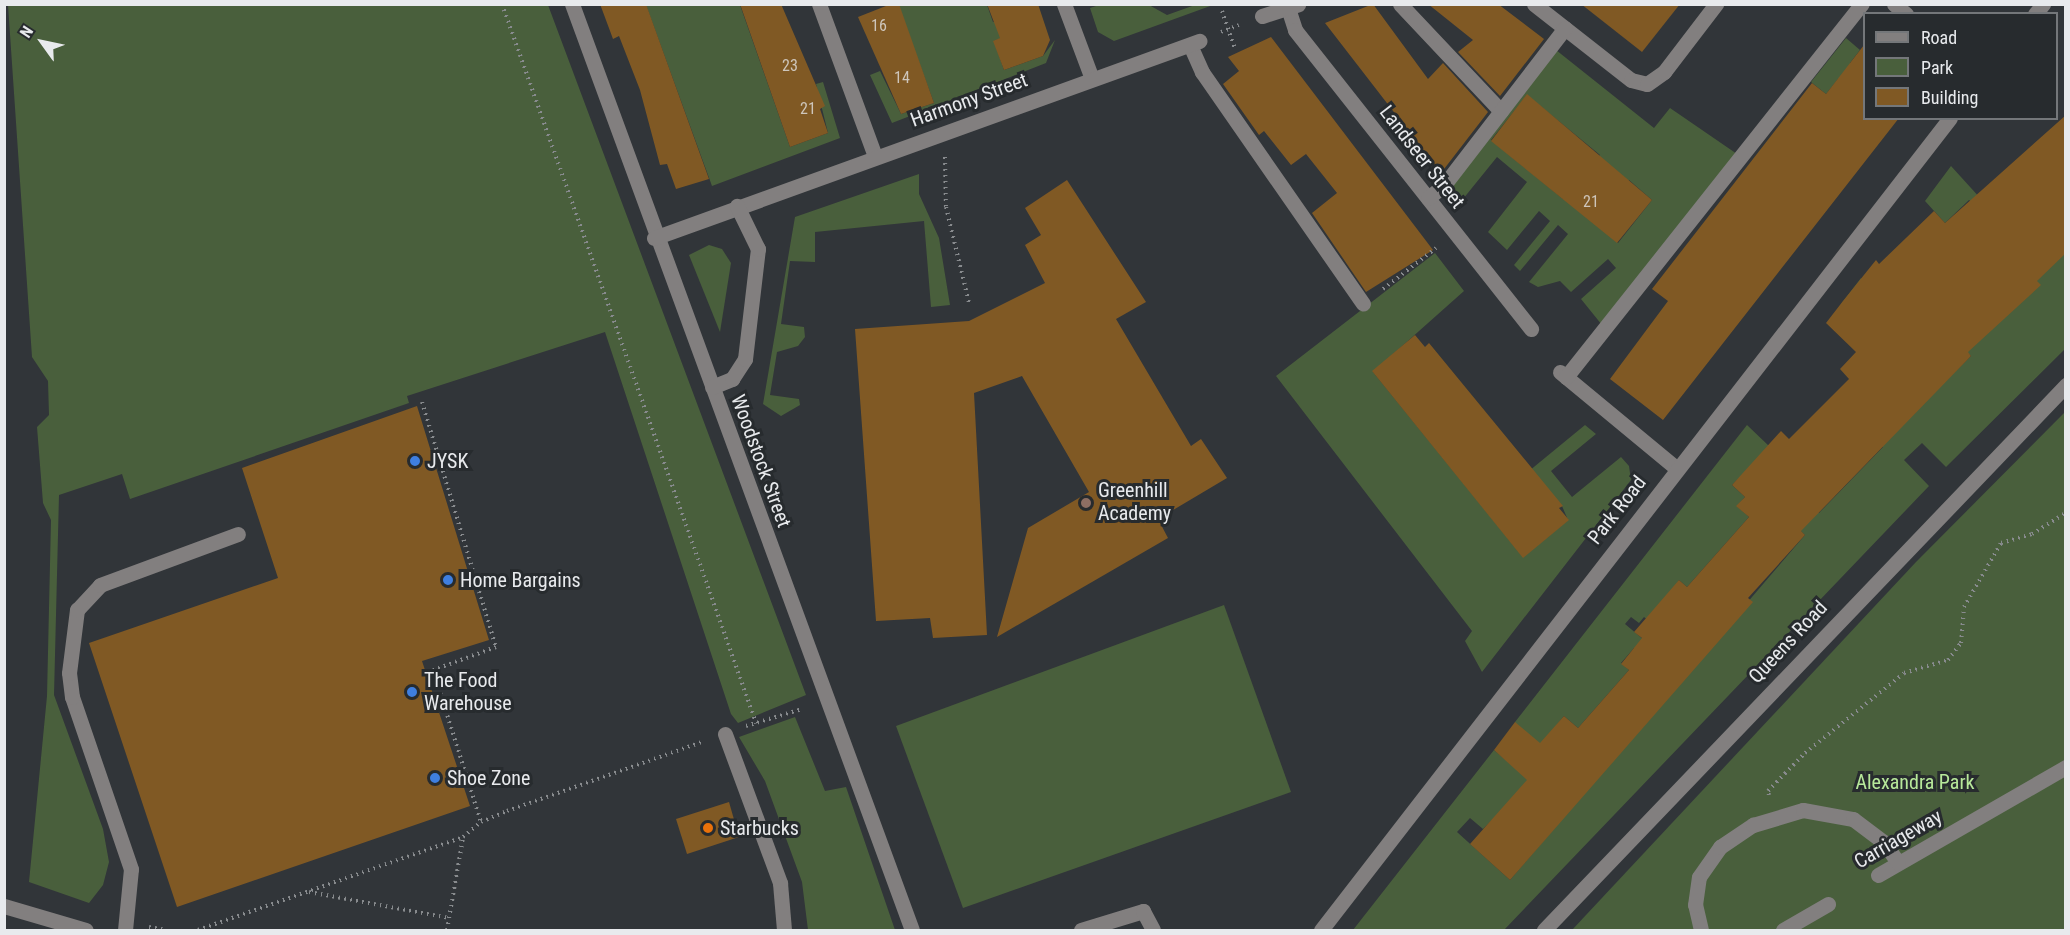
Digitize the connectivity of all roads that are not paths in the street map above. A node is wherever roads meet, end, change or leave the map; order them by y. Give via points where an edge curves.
1 (572, 4) edge
2 (819, 4) edge
3 (1064, 4) edge
4 (1400, 4) edge
5 (1534, 4) edge
6 (1862, 4) edge
7 (1715, 5) edge
8 (1293, 6) edge
9 (1262, 16) road end
10 (1565, 28) junction
11 (1092, 79) junction
12 (1501, 111) junction
13 (1948, 120) edge
14 (875, 156) junction
15 (1428, 198) junction
16 (737, 206) junction
17 (654, 237) junction
18 (1363, 304) road end
19 (1531, 329) dead end
20 (2066, 385) edge
21 (711, 387) junction
22 (1677, 468) junction
23 (238, 534) dead end
24 (725, 734) dead end
25 (2066, 767) edge
26 (1898, 863) junction
27 (1878, 875) dead end
28 (1828, 904) dead end
29 (4, 906) edge
30 (80, 929) edge
31 (124, 930) edge
32 (784, 930) edge
33 (912, 930) edge
34 (1081, 930) edge
35 (1153, 930) edge
36 (1321, 930) edge
37 (1544, 930) edge
38 (1701, 930) edge
39 (1783, 930) edge

1 - 17 street, Woodstock Street
2 - 14 street
3 - 11 street
4 - 12 street
5 - 10 street
6 - 22 street via 1563,375
7 - 10 street via 1664,72 1647,84 1631,80
8 - 9 street
8 - 15 street, Landseer Street via 1295,30
10 - 12 street
11 - 14 street, Harmony Street
11 - 18 street, Harmony Street via 1194,43 1202,72
12 - 15 street via 1444,185
13 - 22 street, Park Road
14 - 16 street, Harmony Street
15 - 19 street, Landseer Street
16 - 17 street, Harmony Street
16 - 21 street via 758,249 745,359 732,379
17 - 21 street, Woodstock Street
20 - 37 street, Queens Road
21 - 33 street, Woodstock Street
22 - 36 street, Park Road
23 - 31 street via 100,585 77,610 69,673 72,697 131,869
24 - 32 street via 780,883
25 - 26 street, Carriageway
26 - 27 street, Carriageway
26 - 38 street via 1884,842 1853,819 1803,810 1753,825 1720,847 1699,877 1695,904
28 - 39 street
29 - 30 street
34 - 35 street via 1143,911

